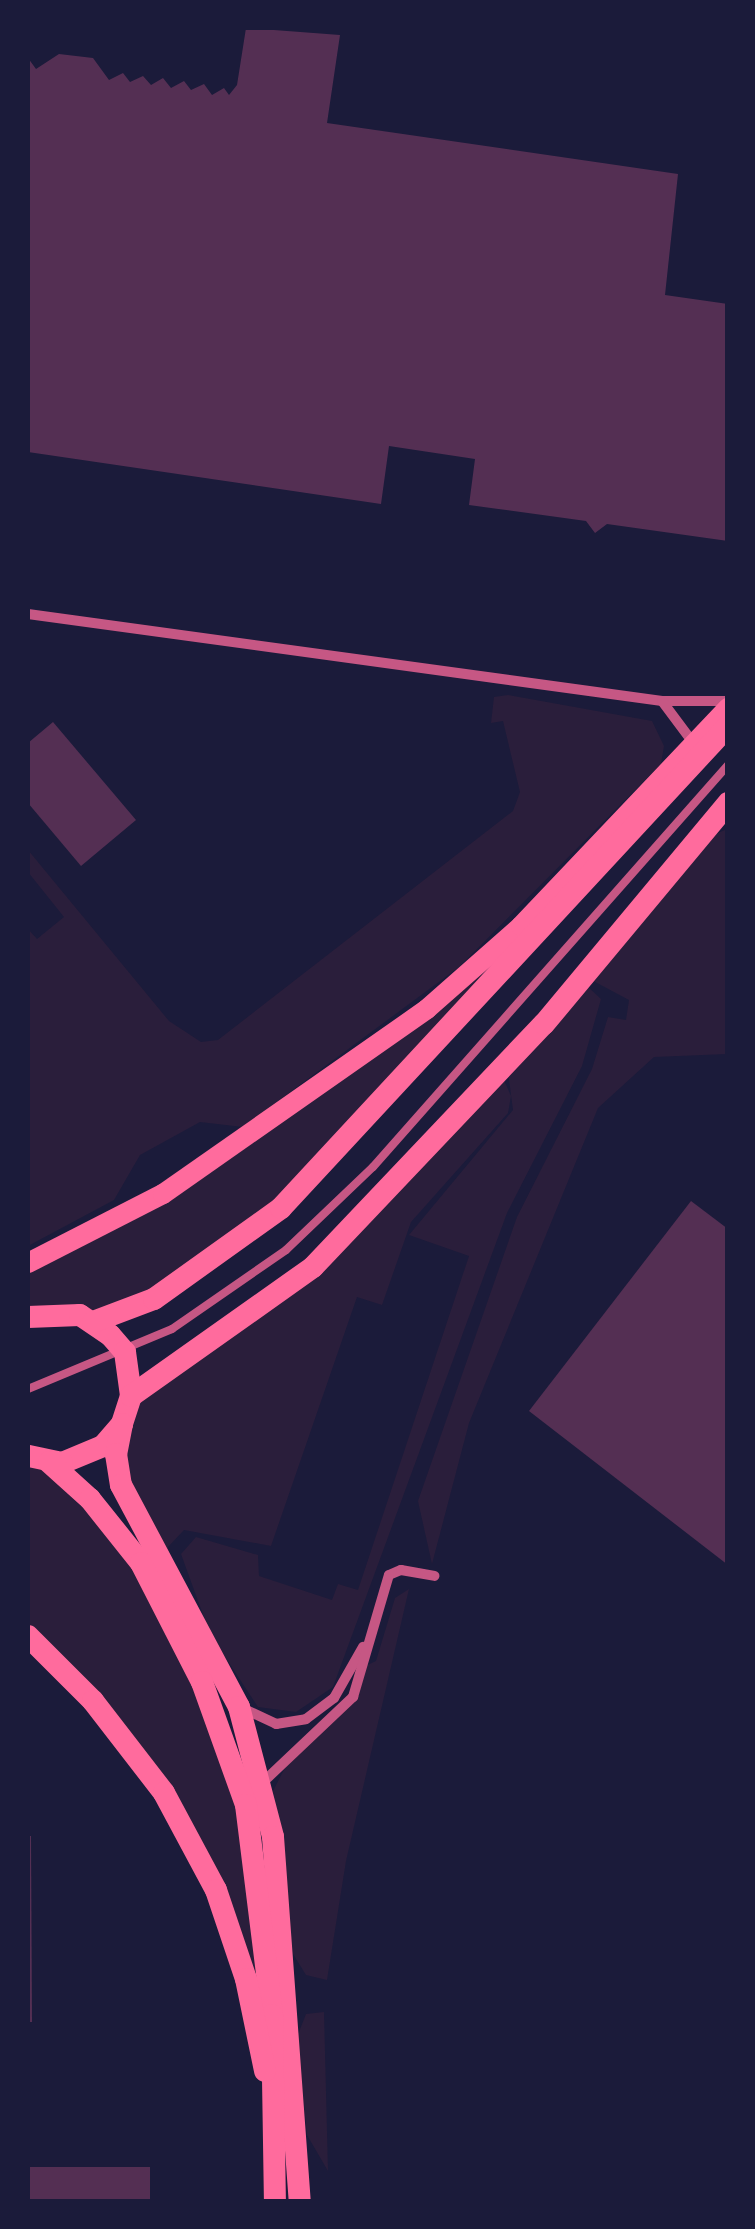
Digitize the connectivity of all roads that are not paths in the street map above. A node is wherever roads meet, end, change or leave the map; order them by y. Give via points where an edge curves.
1 (28, 614) edge
2 (662, 701) junction
3 (728, 704) edge
4 (728, 726) edge
5 (697, 753) junction
6 (728, 765) edge
7 (728, 803) edge
8 (28, 1263) edge
9 (28, 1317) edge
10 (93, 1322) junction
11 (125, 1352) junction
12 (28, 1389) edge
13 (131, 1396) junction
14 (122, 1424) junction
15 (38, 1459) edge
16 (434, 1576) dead end
17 (28, 1636) edge
18 (369, 1638) junction
19 (239, 1707) junction
20 (260, 1784) junction
21 (274, 2083) junction
22 (274, 2202) edge
23 (300, 2202) edge

1 - 2 street
2 - 3 street
2 - 5 street
3 - 5 main road
4 - 5 main road
5 - 8 main road via 490,957 426,1009 163,1194
5 - 10 main road via 282,1208 154,1299
6 - 11 lane via 373,1167 286,1250 172,1329
7 - 13 main road via 544,1024 313,1267
9 - 10 main road via 64,1312
10 - 11 main road
11 - 12 lane
11 - 13 main road
13 - 14 main road
14 - 15 main road via 91,1452
14 - 19 main road via 116,1454 121,1485
15 - 21 main road via 90,1499 141,1563 202,1682 246,1805
16 - 18 street via 401,1570 389,1575
17 - 21 main road via 92,1701 164,1793 216,1890 246,1980 260,2066
18 - 19 street via 334,1698 306,1719 276,1724
18 - 20 street via 360,1683 344,1710
19 - 20 main road
20 - 23 main road via 273,1837 291,2007
21 - 22 main road

